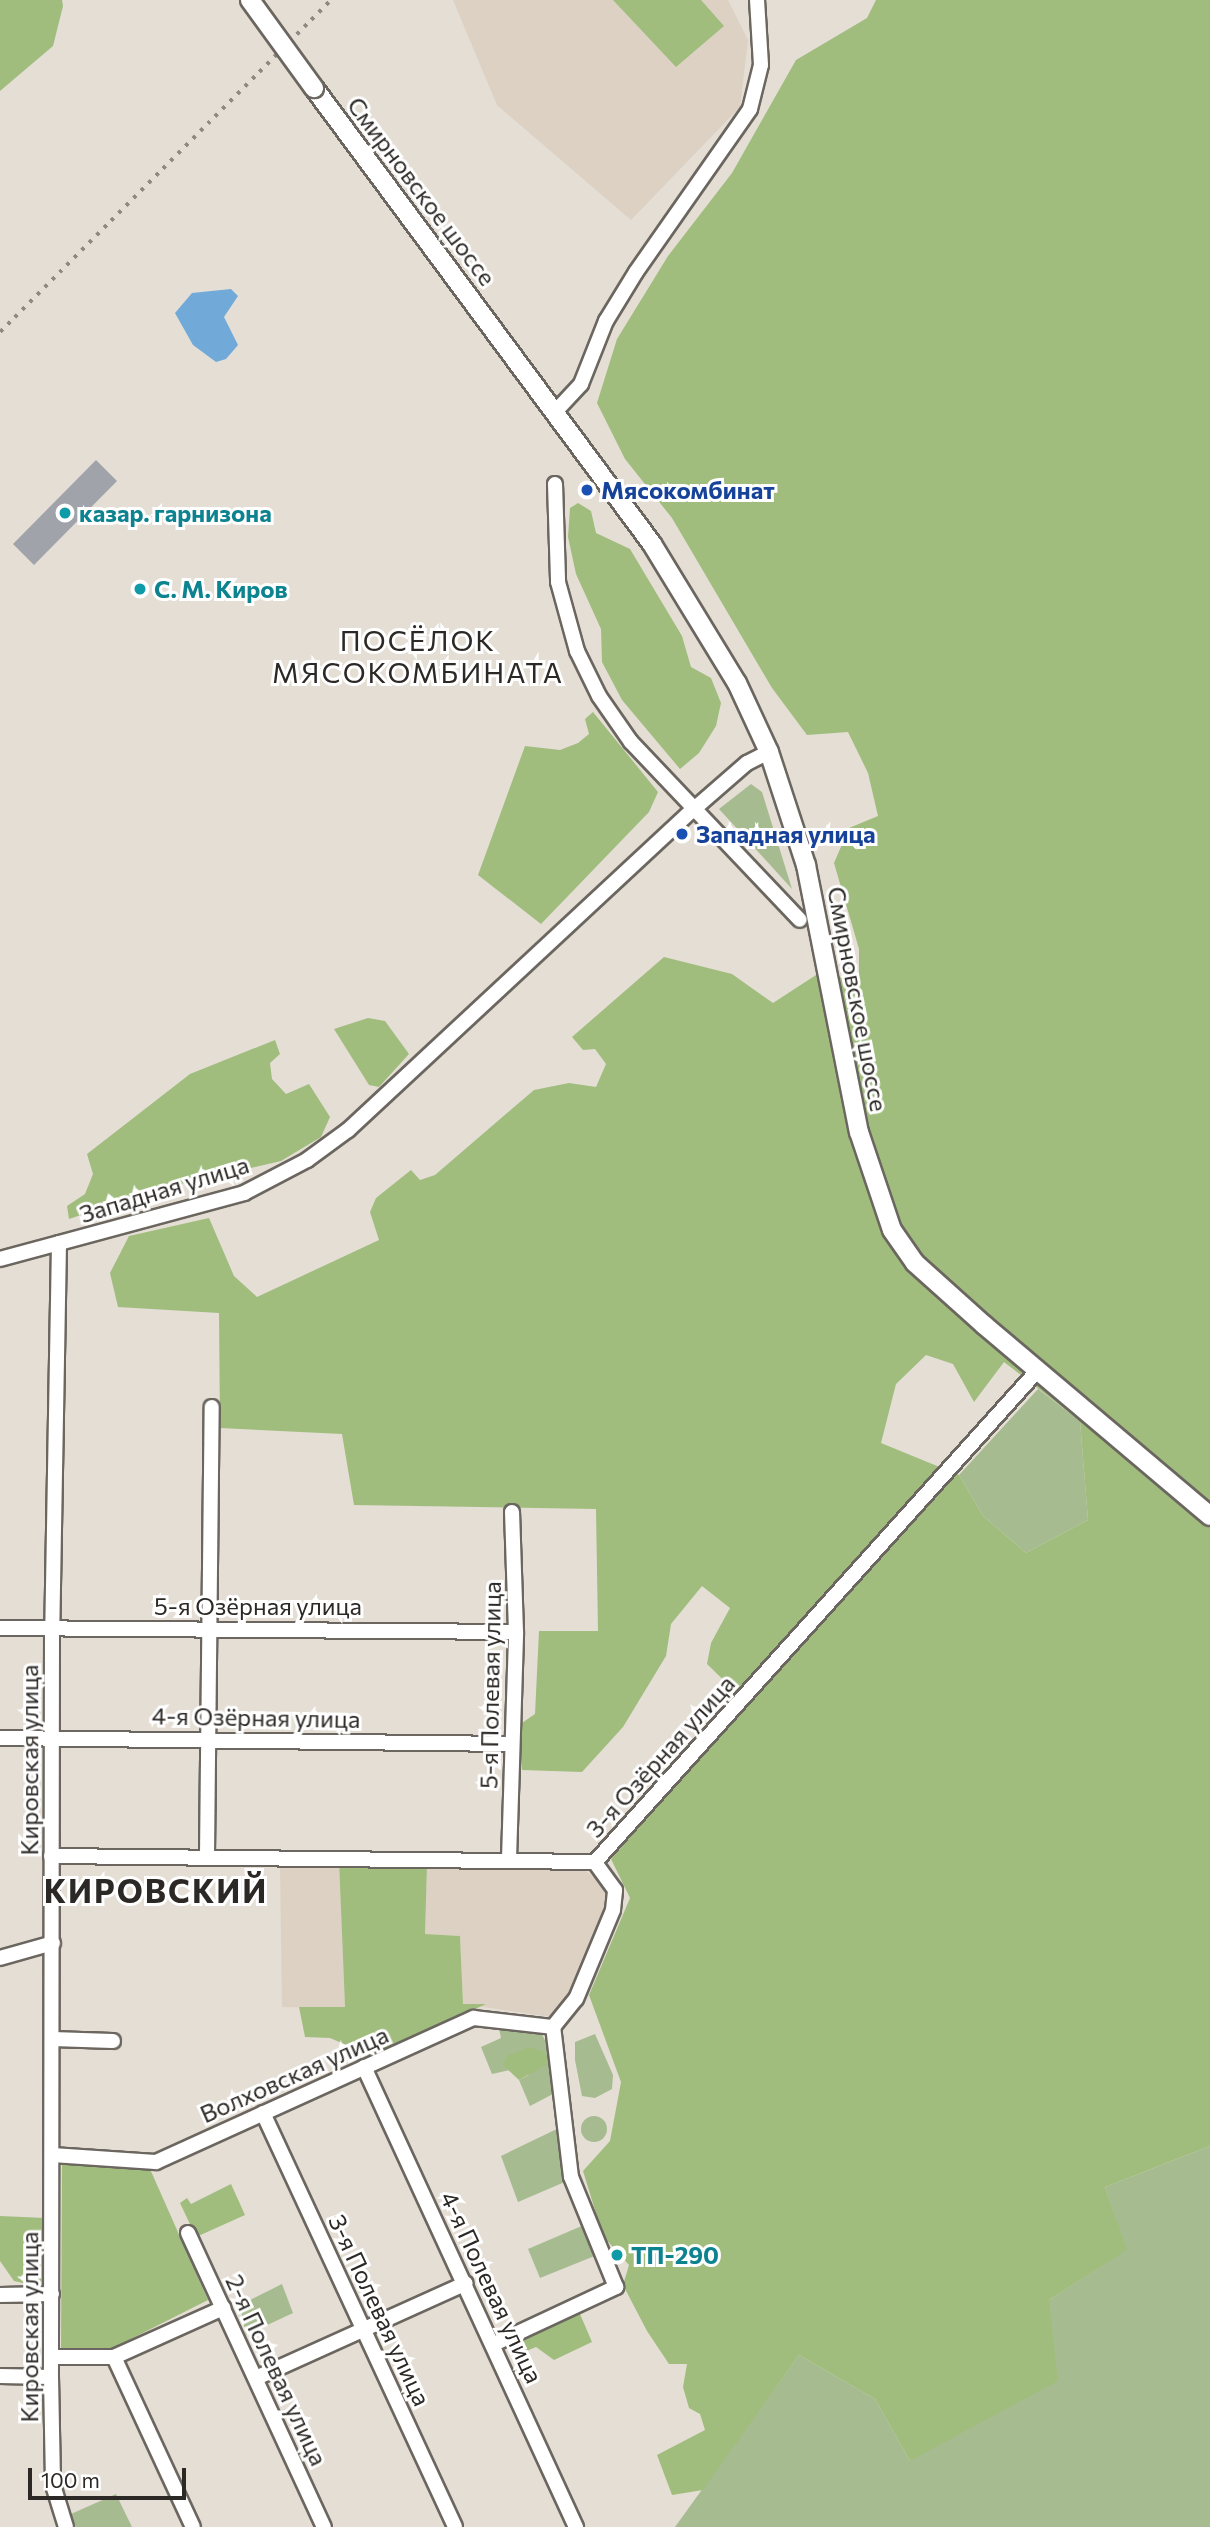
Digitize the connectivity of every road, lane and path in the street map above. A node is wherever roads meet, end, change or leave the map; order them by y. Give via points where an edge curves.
1 (250, 0) edge
2 (757, 0) edge
3 (555, 412) junction
4 (555, 484) dead end
5 (769, 752) junction
6 (694, 809) junction
7 (800, 920) dead end
8 (59, 1243) junction
9 (0, 1259) edge
10 (1038, 1370) junction
11 (212, 1407) dead end
12 (512, 1512) dead end
13 (1210, 1516) edge
14 (211, 1627) junction
15 (0, 1628) edge
16 (52, 1630) junction
17 (516, 1632) junction
18 (0, 1738) edge
19 (53, 1738) junction
20 (209, 1739) junction
21 (512, 1744) junction
22 (207, 1854) junction
23 (51, 1856) junction
24 (509, 1859) junction
25 (595, 1862) junction
26 (52, 1943) junction
27 (0, 1958) edge
28 (553, 2027) junction
29 (52, 2039) junction
30 (113, 2041) dead end
31 (364, 2067) junction
32 (263, 2113) junction
33 (52, 2155) junction
34 (188, 2233) dead end
35 (466, 2283) junction
36 (52, 2294) junction
37 (0, 2295) edge
38 (223, 2308) junction
39 (363, 2328) junction
40 (494, 2344) junction
41 (52, 2357) junction
42 (114, 2357) junction
43 (0, 2376) edge
44 (51, 2377) junction
45 (256, 2378) junction
46 (66, 2527) edge
47 (193, 2527) edge
48 (324, 2527) edge
49 (455, 2527) edge
50 (576, 2527) edge

1 - 3 main road, Смирновское шоссе, bridge
2 - 3 street via 761,65 750,109 636,272 606,321 581,384
3 - 5 main road, Смирновское шоссе via 689,603
4 - 6 street, Смирновское шоссе via 558,582 577,651 599,696 631,742
5 - 6 street, Западная улица via 747,762
5 - 10 main road, Смирновское шоссе via 806,865 859,1132 892,1230 915,1263
6 - 7 street, Смирновское шоссе via 776,888
6 - 8 street, Западная улица via 348,1130 307,1160 244,1193
8 - 9 street, Западная улица
8 - 16 street, Кировская улица
10 - 13 main road, Смирновское шоссе
10 - 25 street, 3-я Озёрная улица
11 - 14 street
12 - 17 street, 5-я Полевая улица
14 - 16 street, 5-я Озёрная улица
14 - 17 street, 5-я Озёрная улица
14 - 20 street
15 - 16 street, 5-я Озёрная улица
16 - 19 street, Кировская улица
17 - 21 street, 5-я Полевая улица
18 - 19 street, 4-я Озёрная улица
19 - 20 street, 4-я Озёрная улица
19 - 23 street, Кировская улица
20 - 21 street, 4-я Озёрная улица
20 - 22 street
21 - 24 street, 5-я Полевая улица
22 - 23 street, 3-я Озёрная улица
22 - 24 street, 3-я Озёрная улица
23 - 26 street, Кировская улица
24 - 25 street, 3-я Озёрная улица
25 - 28 street via 615,1890 613,1910 576,1999
26 - 27 street
26 - 29 street, Кировская улица
28 - 31 street, Волховская улица via 474,2018
28 - 40 street via 572,2177 617,2287
29 - 30 street
29 - 33 street, Кировская улица
31 - 32 street, Волховская улица
31 - 35 street, 4-я Полевая улица
32 - 33 street, Волховская улица via 156,2162
32 - 39 street, 3-я Полевая улица
33 - 36 street, Кировская улица
34 - 38 street, 2-я Полевая улица
35 - 39 street
35 - 40 street, 4-я Полевая улица
36 - 37 street
36 - 41 street, Кировская улица
38 - 42 street
38 - 45 street, 2-я Полевая улица
39 - 45 street
39 - 49 street, 3-я Полевая улица
40 - 50 street, 4-я Полевая улица
41 - 42 street
41 - 44 street, Кировская улица
42 - 47 street
43 - 44 street
44 - 46 street, Кировская улица via 53,2486
45 - 48 street, 2-я Полевая улица

